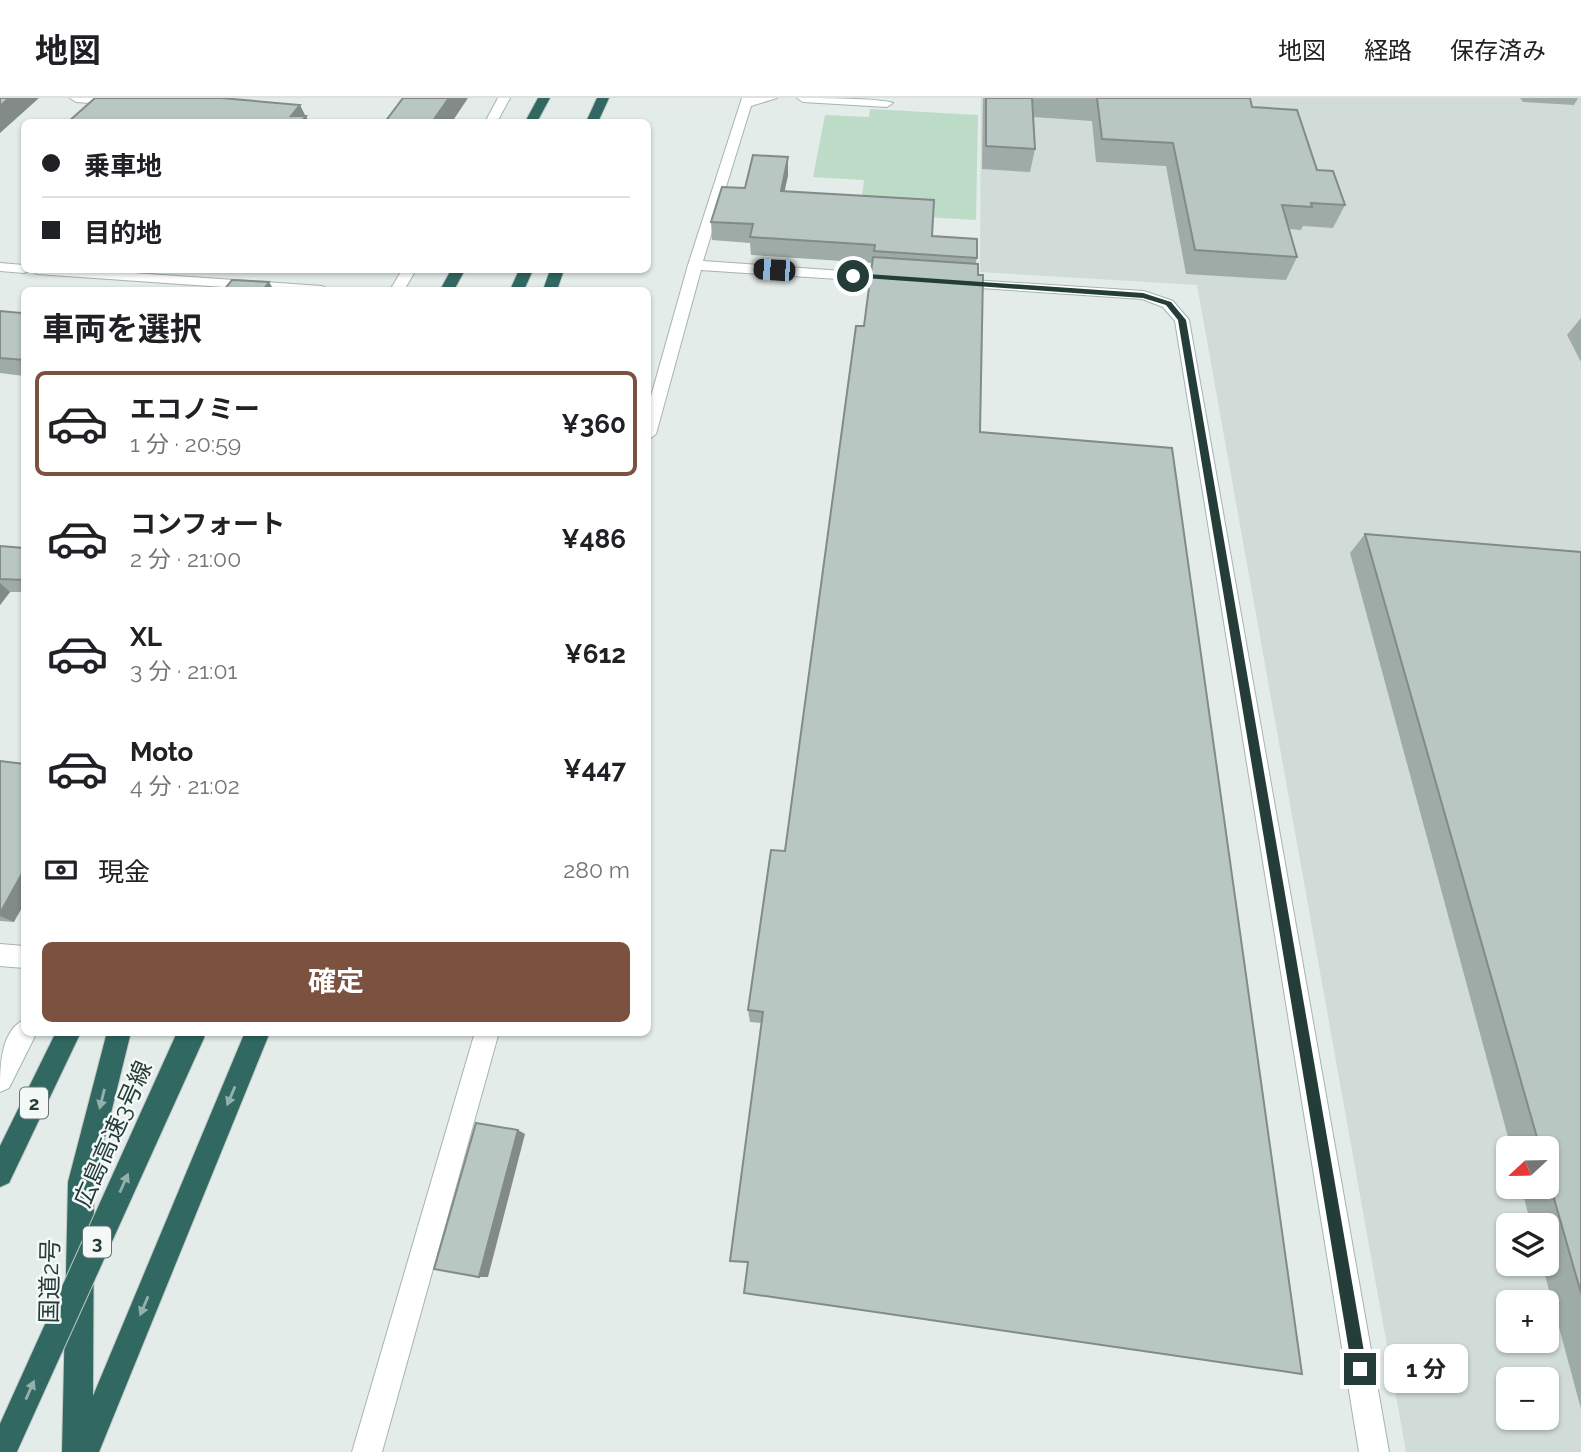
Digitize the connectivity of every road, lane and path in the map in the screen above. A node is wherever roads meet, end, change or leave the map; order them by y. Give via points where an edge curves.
1 (76, 98) edge
2 (505, 98) edge
3 (544, 98) edge
4 (603, 98) edge
5 (615, 98) edge
6 (771, 98) edge
7 (803, 98) edge
8 (748, 101) edge
9 (131, 102) edge
10 (887, 103) dead end
11 (493, 119) edge
12 (533, 119) edge
13 (593, 119) edge
14 (608, 119) edge
15 (695, 265) junction
16 (0, 267) edge
17 (21, 269) edge
18 (78, 273) edge
19 (913, 280) edge
20 (940, 282) edge
21 (272, 287) edge
22 (651, 423) edge
23 (0, 955) edge
24 (21, 957) edge
25 (22, 1036) edge
26 (67, 1036) edge
27 (118, 1036) edge
28 (190, 1036) edge
29 (256, 1036) edge
30 (486, 1036) edge
31 (0, 1079) edge
32 (0, 1174) edge
33 (2, 1452) edge
34 (77, 1452) edge
35 (83, 1452) edge
36 (367, 1452) edge
37 (1374, 1452) edge

1 - 9 street
2 - 11 street
3 - 12 highway
4 - 13 highway
5 - 14 highway
6 - 8 street
7 - 10 street
8 - 15 street
15 - 19 street
15 - 22 street
16 - 17 street
18 - 21 street
20 - 37 street via 1143,295 1168,304 1182,320
23 - 24 street
25 - 31 street
26 - 32 highway, 2
27 -> 34 highway, 国道2号 via 81,1182
33 -> 28 highway, 広島高速3号線 / 3, bridge
29 -> 35 highway
30 - 36 street

